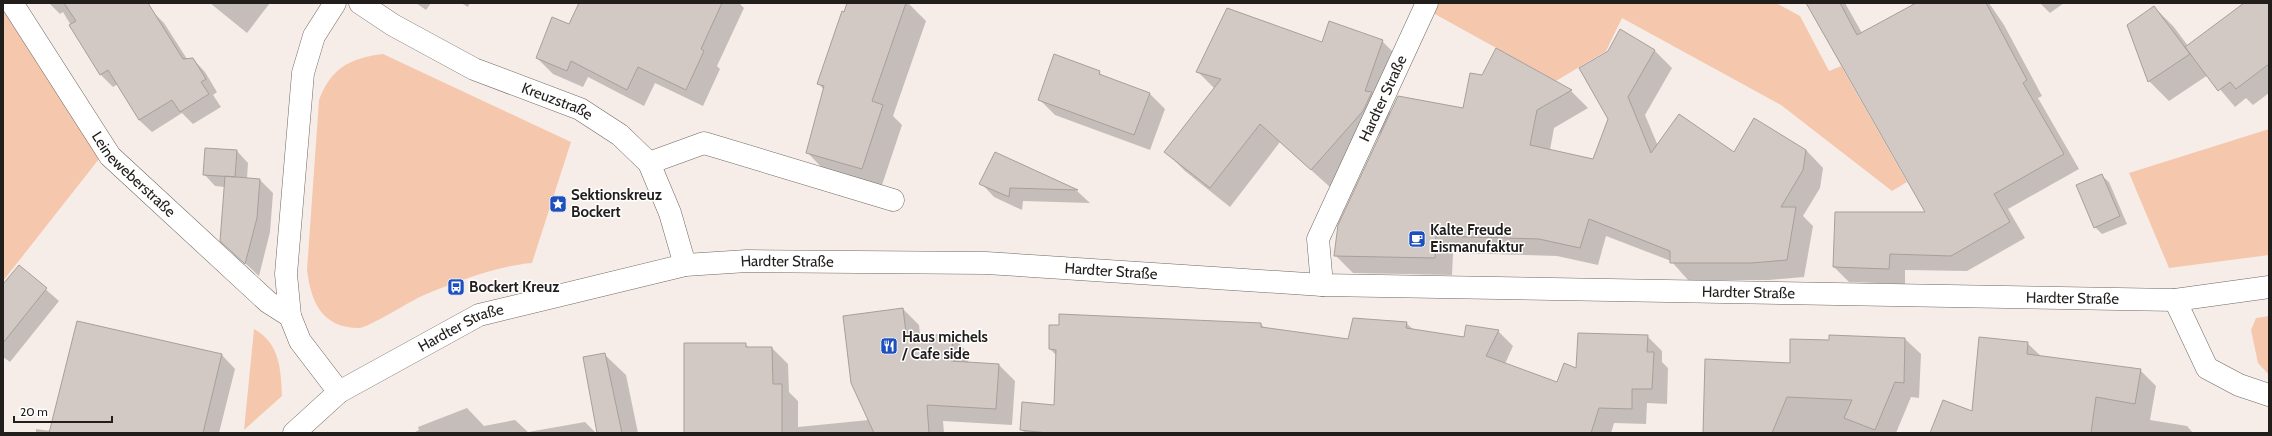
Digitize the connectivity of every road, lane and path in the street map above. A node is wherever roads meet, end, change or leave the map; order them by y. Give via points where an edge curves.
1 (12, 3) edge
2 (334, 3) edge
3 (360, 3) edge
4 (1427, 3) edge
5 (649, 164) junction
6 (893, 200) dead end
7 (685, 265) junction
8 (1322, 285) junction
9 (2269, 287) edge
10 (2175, 300) junction
11 (290, 316) junction
12 (339, 392) junction
13 (2269, 394) edge
14 (294, 433) edge

1 - 11 main road, Leineweberstraße via 110,156 268,302
2 - 11 main road via 314,36 304,73 286,274
3 - 5 main road, Kreuzstraße via 393,25 474,69 580,109 620,135
4 - 8 main road, Hardter Straße via 1318,239
5 - 6 main road via 704,143
5 - 7 main road, Kreuzstraße via 670,213
7 - 8 main road, Hardter Straße via 747,261 986,263
7 - 12 main road, Hardter Straße via 478,316
8 - 10 main road, Hardter Straße
9 - 10 main road, Hardter Straße
10 - 13 main road via 2207,368 2239,385
11 - 12 main road via 300,341
12 - 14 main road, Hardter Straße

